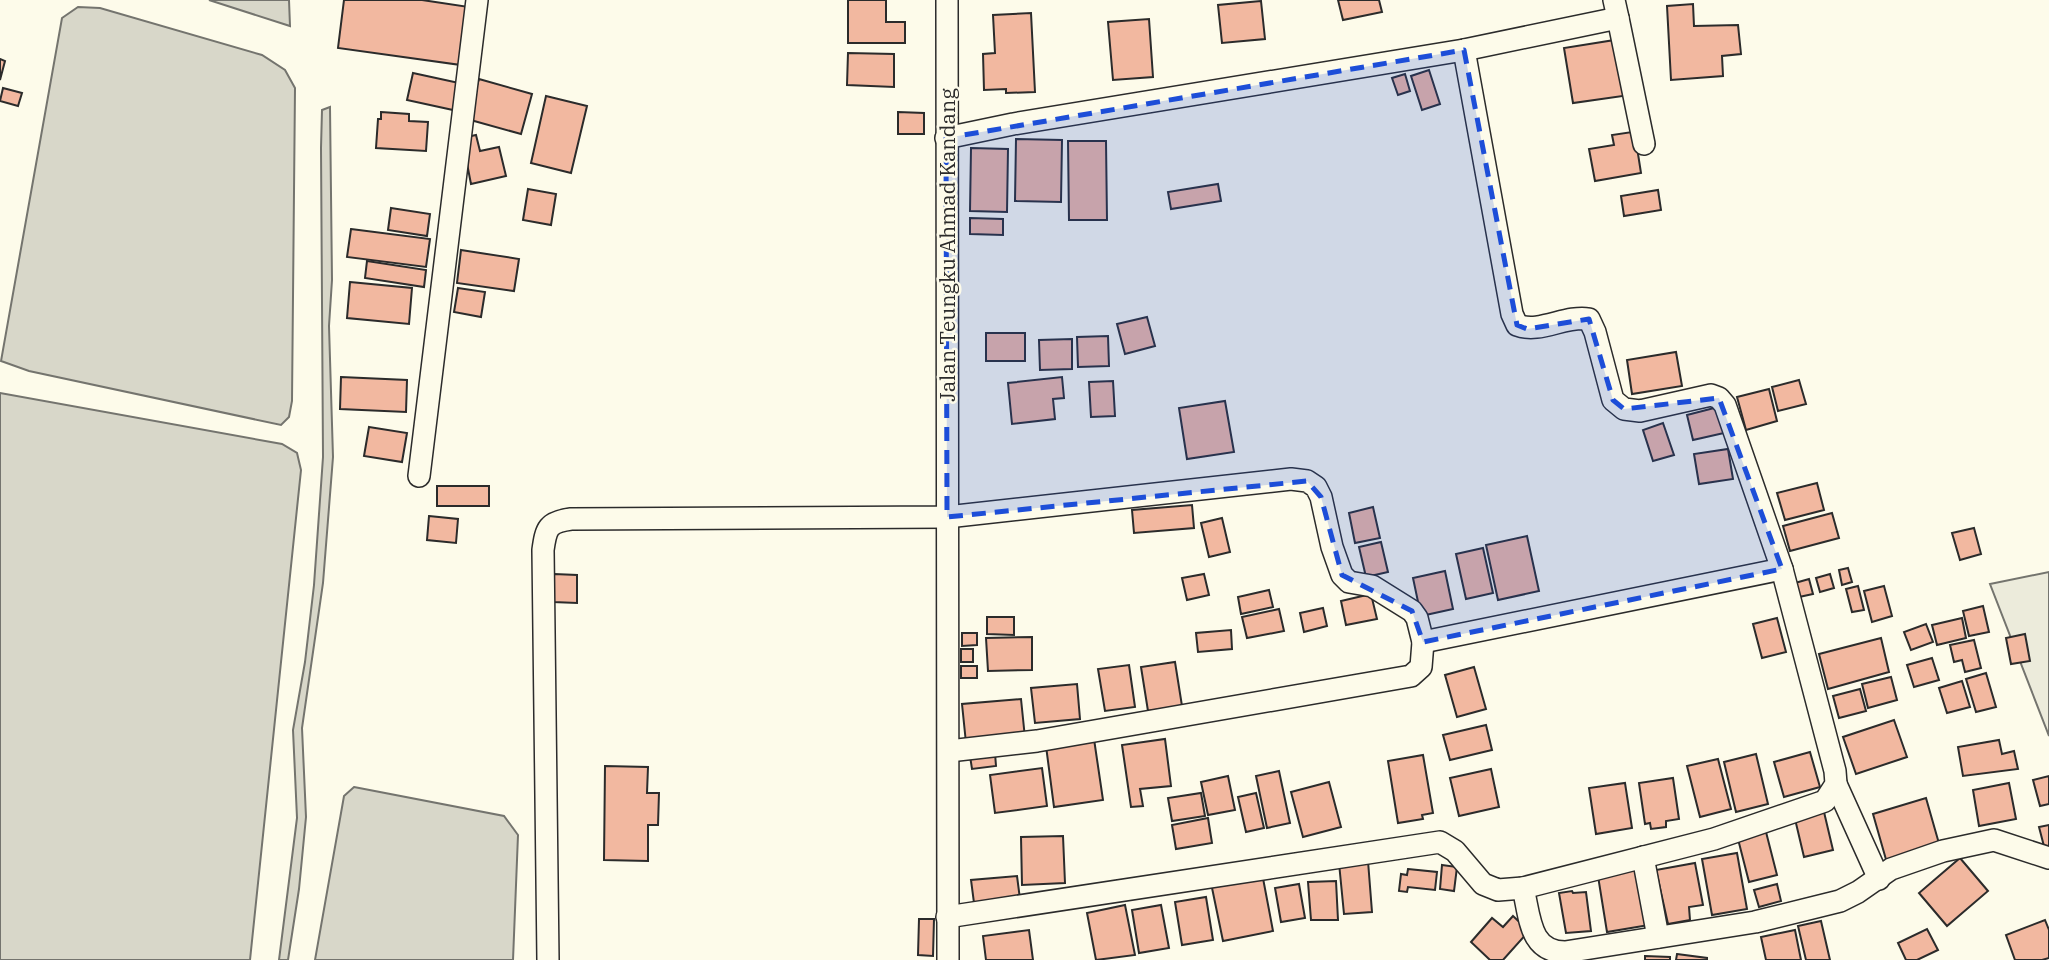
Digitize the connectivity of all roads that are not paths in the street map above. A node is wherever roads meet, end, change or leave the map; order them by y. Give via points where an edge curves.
1 (477, 0) edge
2 (947, 0) edge
3 (1616, 9) edge
4 (1464, 50) junction
5 (946, 138) junction
6 (1644, 144) dead end
7 (419, 476) dead end
8 (947, 502) junction
9 (1782, 569) junction
10 (1423, 642) junction
11 (948, 751) junction
12 (1836, 784) junction
13 (1643, 857) junction
14 (2049, 858) edge
15 (1878, 879) junction
16 (1523, 888) junction
17 (947, 917) junction
18 (1658, 937) junction
19 (548, 960) edge
20 (948, 960) edge

1 - 7 street
2 - 5 street, Jalan Teungku Ahmad Kandang
3 - 4 street
3 - 6 street
4 - 5 street
4 - 9 street via 1517,325 1527,329 1577,317 1589,319 1613,400 1624,409 1640,411 1711,395 1719,398
5 - 8 street, Jalan Teungku Ahmad Kandang
8 - 10 street via 1307,481 1321,497 1342,575 1349,582 1372,586 1412,611
8 - 11 street, Jalan Teungku Ahmad Kandang
8 - 19 street via 571,519 555,521 548,528 543,550
9 - 10 street
9 - 12 street
10 - 11 street via 1421,667 1411,676 1037,741
11 - 17 street, Jalan Teungku Ahmad Kandang
12 - 13 street via 1825,802
12 - 15 street
13 - 16 street
13 - 18 street
14 - 15 street via 1994,840 1943,851 1891,869
15 - 18 street via 1840,901 1755,922
16 - 17 street via 1498,890 1483,884 1455,851 1440,842
16 - 18 street via 1536,939 1553,952
17 - 20 street, Jalan Teungku Ahmad Kandang

